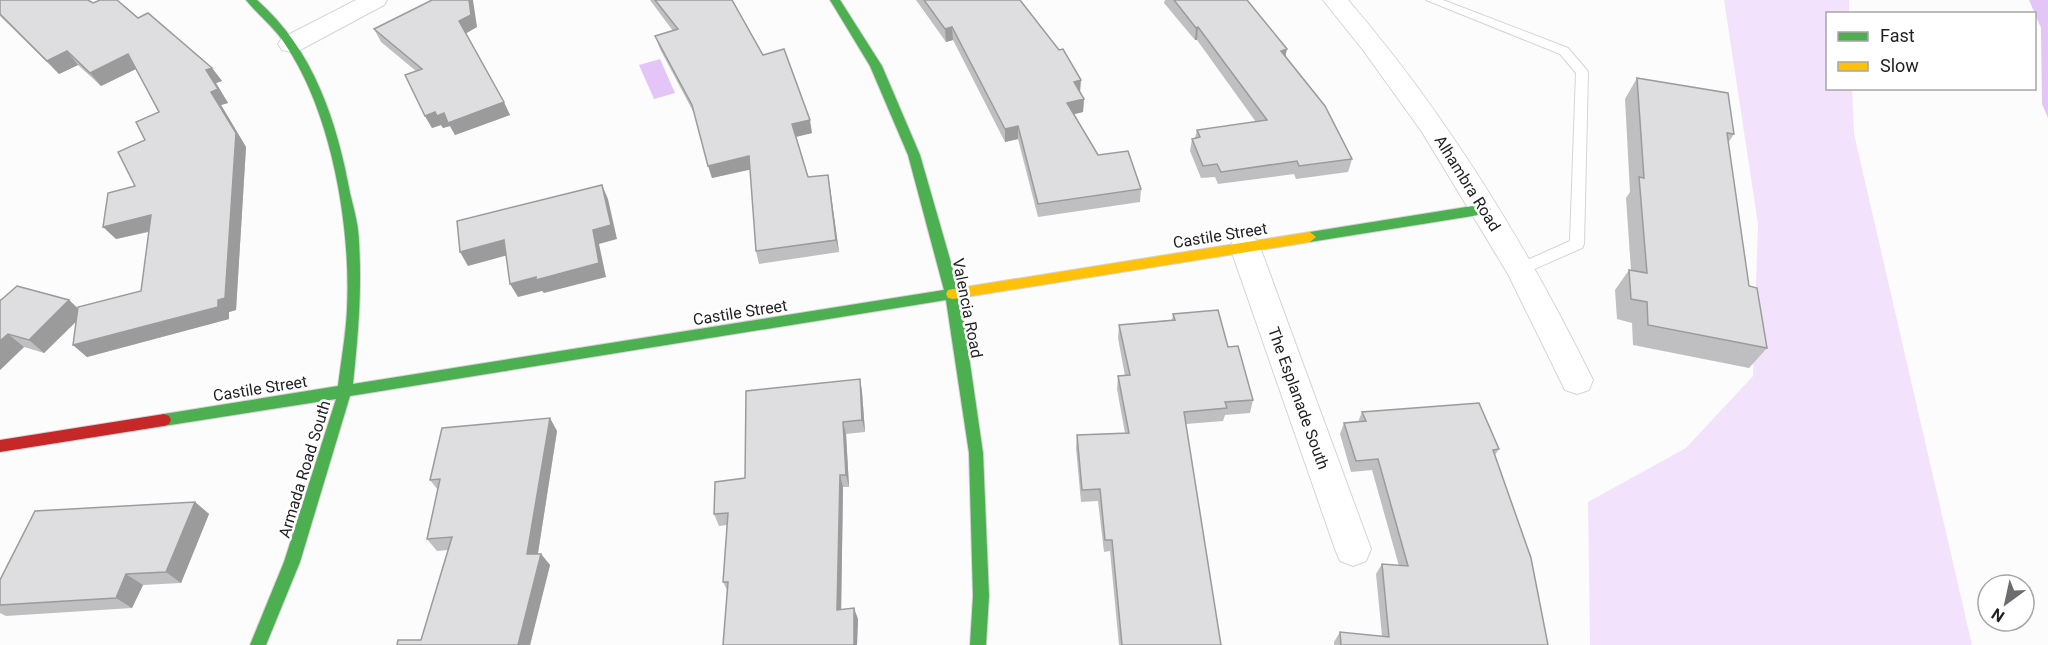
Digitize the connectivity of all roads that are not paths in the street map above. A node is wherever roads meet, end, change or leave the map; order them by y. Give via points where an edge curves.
1 (251, 0) edge
2 (375, 0) edge
3 (835, 0) edge
4 (1432, 0) edge
5 (1343, 2) edge
6 (291, 44) junction
7 (1485, 209) junction
8 (1245, 247) junction
9 (1521, 269) junction
10 (952, 295) junction
11 (1577, 380) dead end
12 (345, 391) junction
13 (0, 446) edge
14 (1353, 549) dead end
15 (258, 645) edge
16 (978, 645) edge

1 - 6 street, Armada Road South
2 - 6 street
3 - 10 street, Valencia Road via 876,66 914,155
4 - 9 lane via 1564,51 1582,72 1577,244
5 - 7 street, Alhambra Road via 1432,125
6 - 12 street, Armada Road South via 323,106 353,240 354,309
7 - 8 street, Castile Street
7 - 9 street, Alhambra Road
8 - 10 street, Castile Street
8 - 14 street, The Esplanade South
9 - 11 street, Alhambra Road
10 - 12 street, Castile Street
10 - 16 street, Valencia Road via 976,453 981,596
12 - 13 street, Castile Street
12 - 15 street, Armada Road South via 292,562

